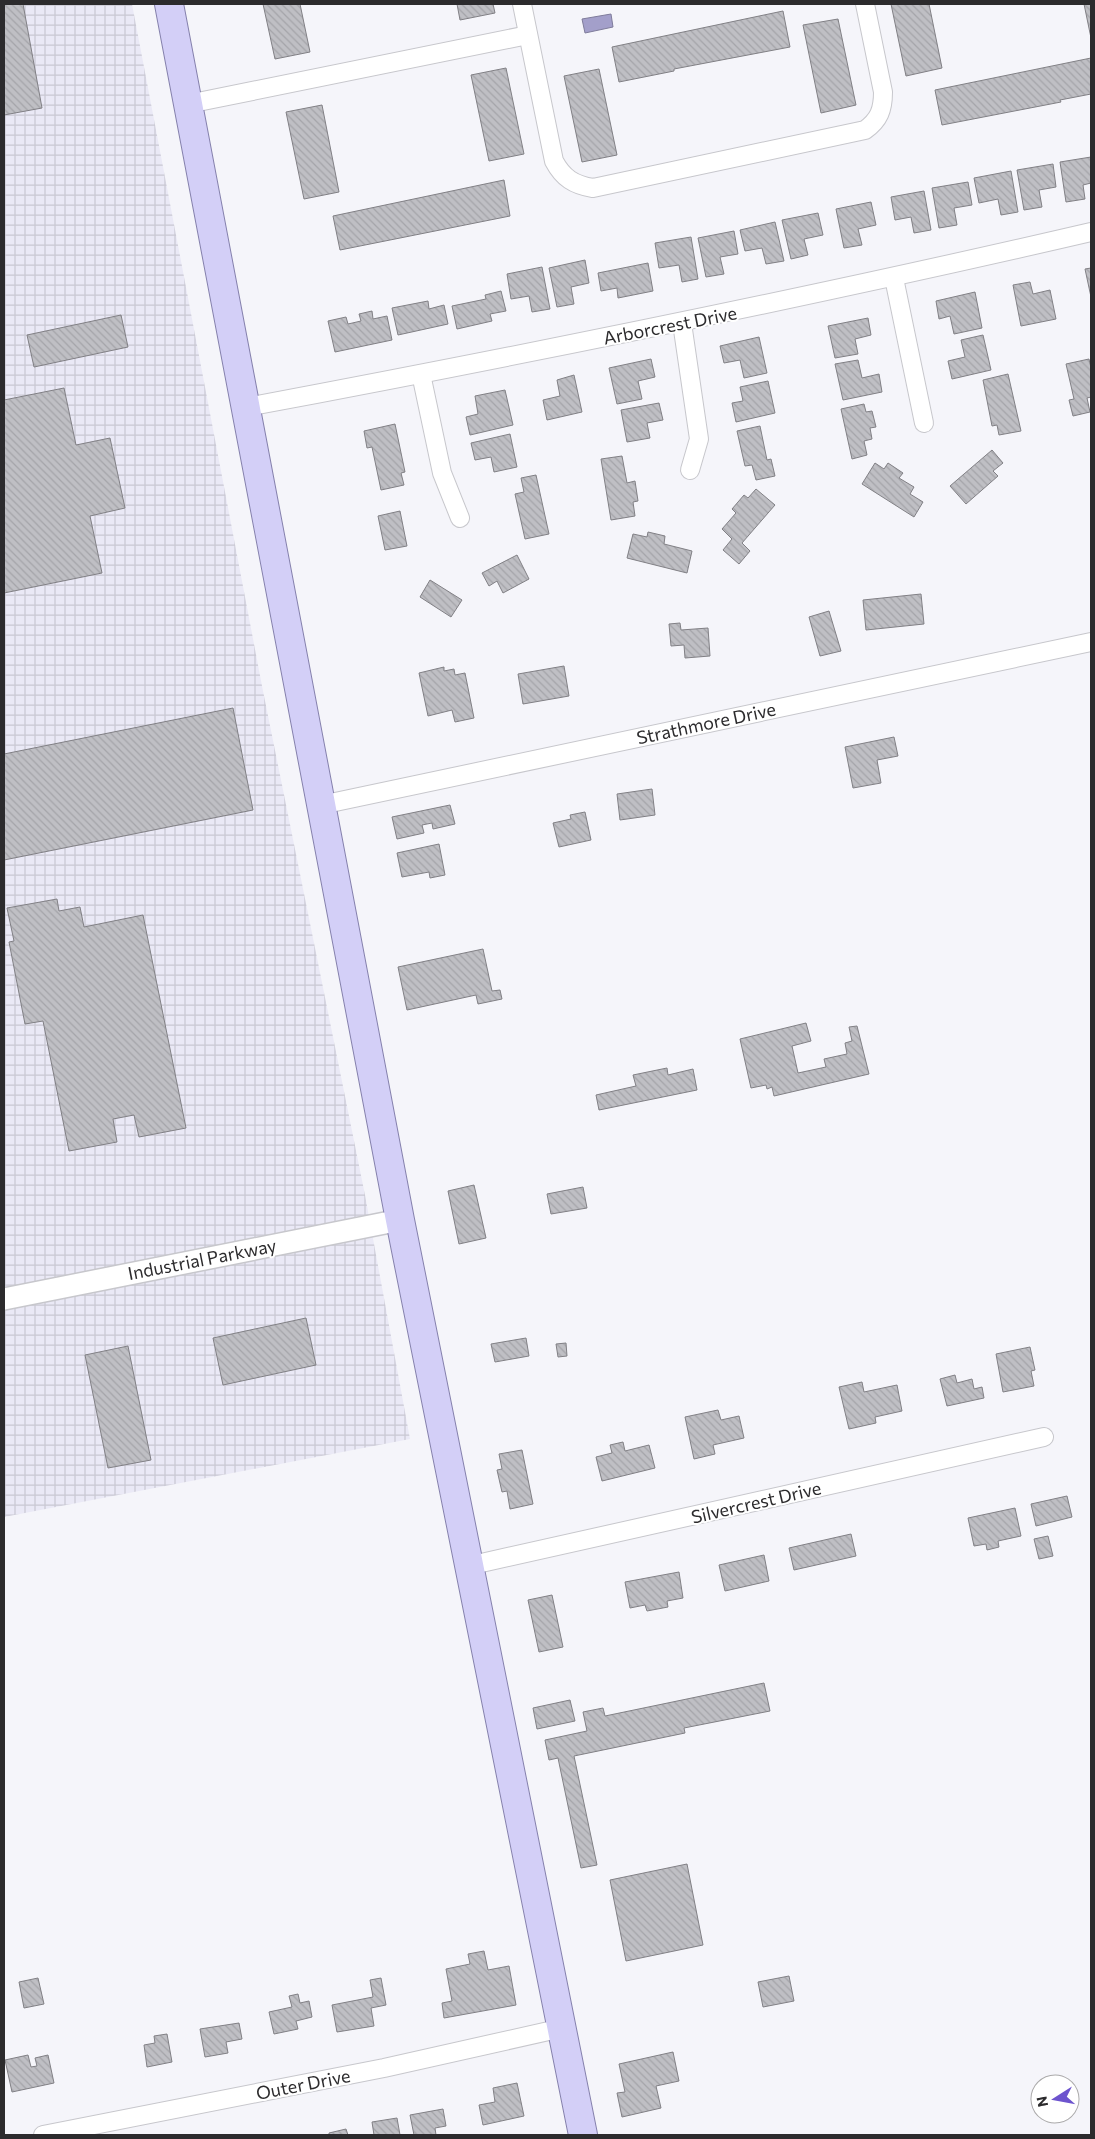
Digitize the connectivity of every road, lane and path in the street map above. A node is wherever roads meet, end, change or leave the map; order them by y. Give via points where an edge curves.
1 (169, 4) edge
2 (522, 4) edge
3 (865, 4) edge
4 (528, 35) junction
5 (188, 104) junction
6 (1091, 232) edge
7 (894, 278) junction
8 (682, 323) junction
9 (420, 374) junction
10 (247, 406) junction
11 (924, 424) dead end
12 (690, 470) dead end
13 (460, 518) dead end
14 (1091, 642) edge
15 (320, 805) junction
16 (400, 1220) junction
17 (4, 1299) edge
18 (1044, 1437) dead end
19 (468, 1566) junction
20 (562, 2028) junction
21 (43, 2135) edge
22 (583, 2135) edge

1 - 5 main road
2 - 4 street
3 - 4 street via 883,106 878,118 865,130 593,188 568,180 554,161
4 - 5 street
5 - 10 main road
6 - 7 street, Arborcrest Drive
7 - 8 street, Arborcrest Drive
7 - 11 street
8 - 9 street, Arborcrest Drive
8 - 12 street via 699,440
9 - 10 street, Arborcrest Drive
9 - 13 street via 442,473
10 - 15 main road
14 - 15 street, Strathmore Drive
15 - 16 main road
16 - 17 street, Industrial Parkway
16 - 19 main road
18 - 19 street, Silvercrest Drive
19 - 20 main road
20 - 21 street, Outer Drive via 384,2068
20 - 22 main road

